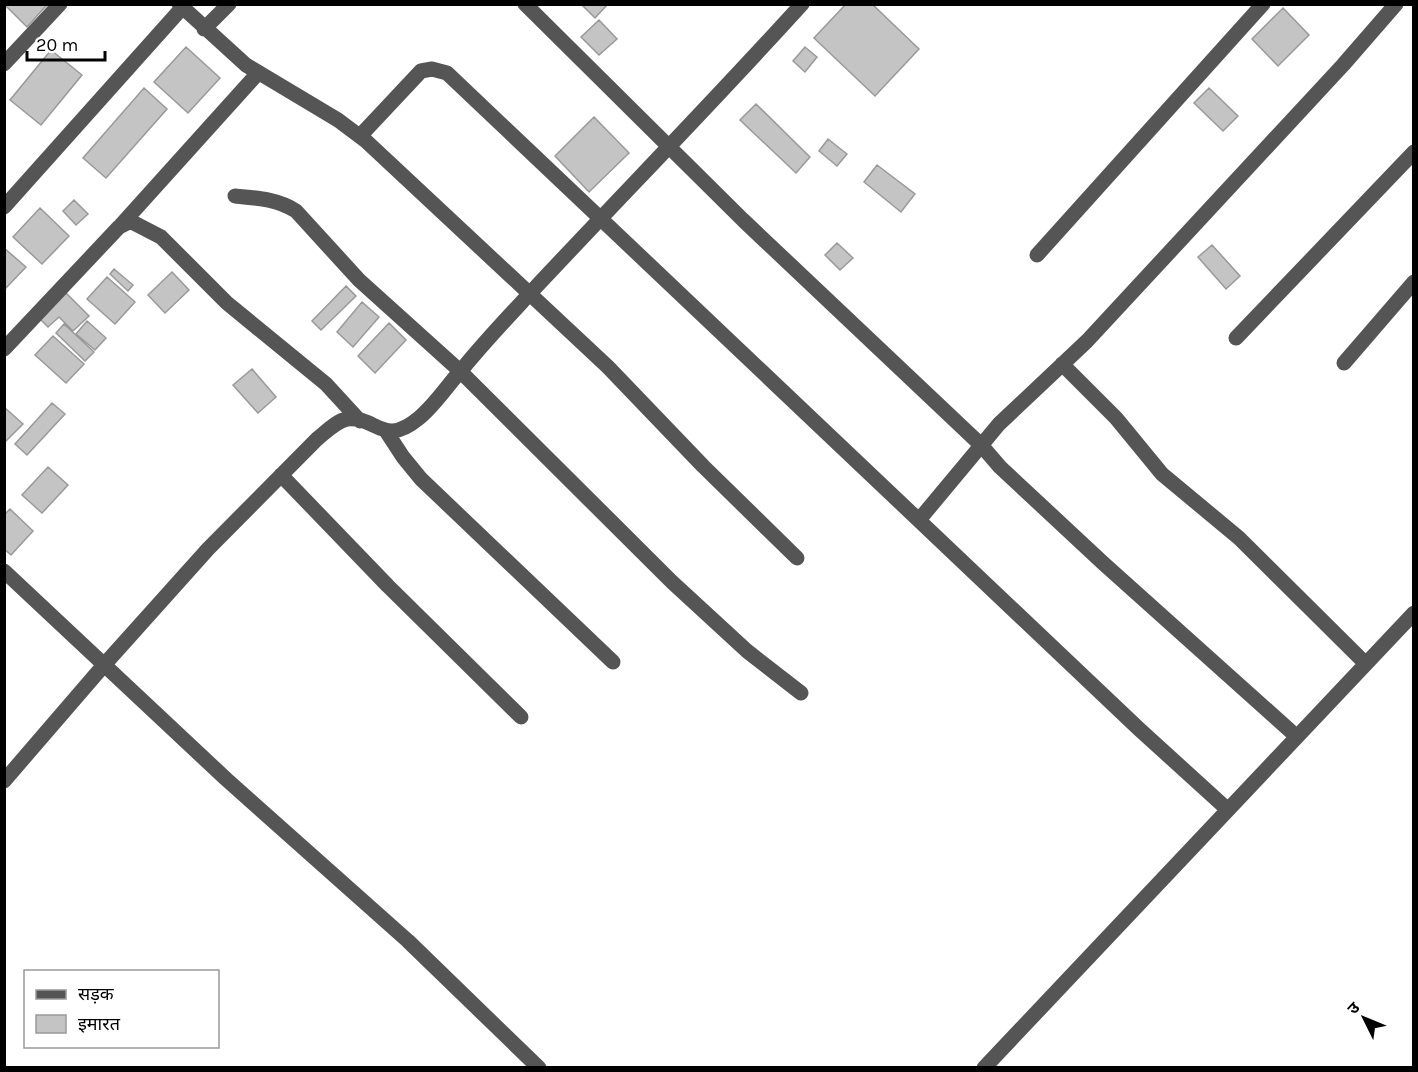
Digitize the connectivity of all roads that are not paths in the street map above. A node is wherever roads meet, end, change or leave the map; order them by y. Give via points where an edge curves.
1 (60, 4) edge
2 (229, 4) edge
3 (525, 4) edge
4 (802, 4) edge
5 (1263, 4) edge
6 (1396, 4) edge
7 (181, 6) edge
8 (204, 30) junction
9 (4, 64) edge
10 (258, 73) junction
11 (360, 136) junction
12 (668, 146) junction
13 (1413, 152) edge
14 (235, 196) dead end
15 (4, 207) edge
16 (602, 219) junction
17 (119, 228) junction
18 (1037, 255) dead end
19 (1413, 282) edge
20 (529, 295) junction
21 (1236, 338) dead end
22 (4, 349) edge
23 (1344, 363) dead end
24 (1062, 364) junction
25 (460, 371) junction
26 (360, 421) junction
27 (386, 431) junction
28 (981, 445) junction
29 (281, 475) junction
30 (919, 520) junction
31 (798, 558) dead end
32 (4, 572) edge
33 (1413, 613) edge
34 (613, 662) dead end
35 (1365, 663) junction
36 (104, 664) junction
37 (801, 693) dead end
38 (521, 717) dead end
39 (1296, 736) junction
40 (4, 781) edge
41 (1227, 809) junction
42 (539, 1068) edge
43 (984, 1068) edge

1 - 9 street
2 - 8 street
3 - 12 street
4 - 12 street
5 - 18 street
6 - 24 street via 1177,245
7 - 8 street
7 - 15 street
8 - 10 street
10 - 11 street
10 - 17 street
11 - 16 street via 421,71 447,73
11 - 20 street
12 - 16 street
12 - 28 street
13 - 21 street
14 - 25 street via 272,200 296,211 359,280
16 - 20 street
16 - 30 street
17 - 22 street
17 - 26 street via 132,222 161,237 227,303 326,384
19 - 23 street
20 - 25 street
20 - 31 street via 608,367
24 - 28 street
24 - 35 street via 1174,485 1239,538
25 - 27 street via 421,416 399,430
25 - 37 street via 672,582 747,651
26 - 27 street
26 - 29 street via 347,419 333,425
27 - 34 street via 421,479
28 - 30 street
28 - 39 street via 1103,563
29 - 36 street
29 - 38 street
30 - 41 street
32 - 36 street
33 - 35 street
35 - 39 street
36 - 40 street
36 - 42 street via 408,941
39 - 41 street
41 - 43 street

